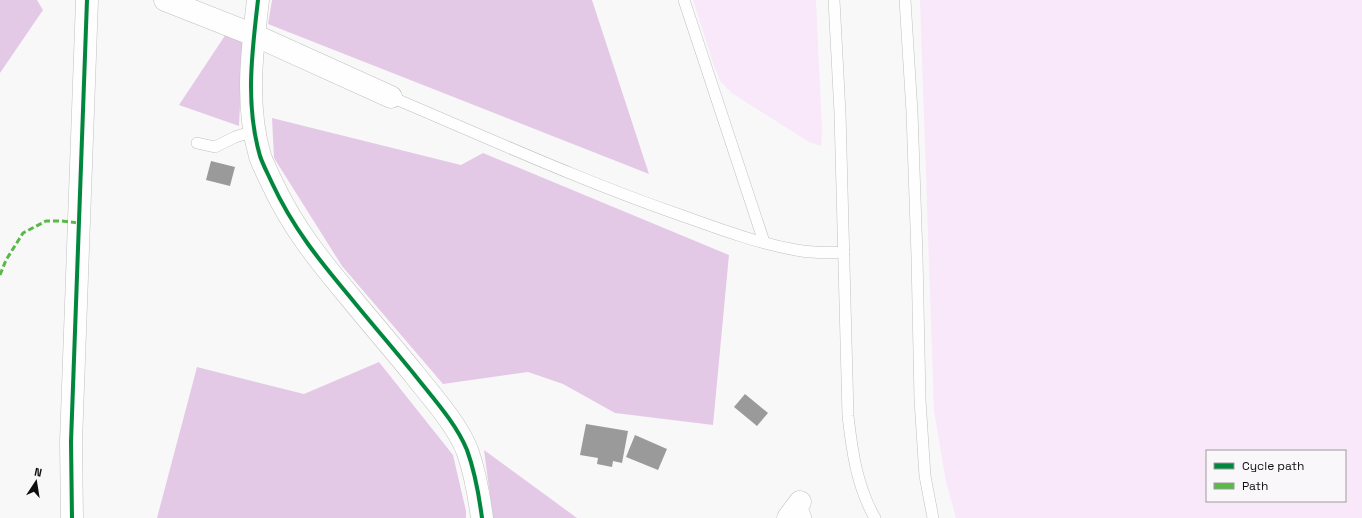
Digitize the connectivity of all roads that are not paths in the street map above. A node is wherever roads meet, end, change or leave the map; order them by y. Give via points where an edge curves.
1 (87, 0) edge
2 (165, 0) edge
3 (258, 0) edge
4 (684, 0) edge
5 (834, 0) edge
6 (905, 0) edge
7 (254, 34) junction
8 (391, 97) joint
9 (254, 131) junction
10 (197, 143) dead end
11 (764, 242) junction
12 (844, 252) junction
13 (72, 518) edge
14 (482, 518) edge
15 (875, 518) edge
16 (933, 518) edge

1 - 13 street via 71,442
2 - 7 street
3 - 7 street
4 - 11 lane
5 - 12 lane
6 - 16 lane via 917,256 920,400 925,476
7 - 8 street
7 - 9 street via 251,100
8 - 11 lane via 636,200
9 - 10 lane via 215,147
9 - 14 street via 261,157 290,219 308,245 436,401 459,434 472,466
11 - 12 lane via 796,250
12 - 15 lane via 851,448 859,478

